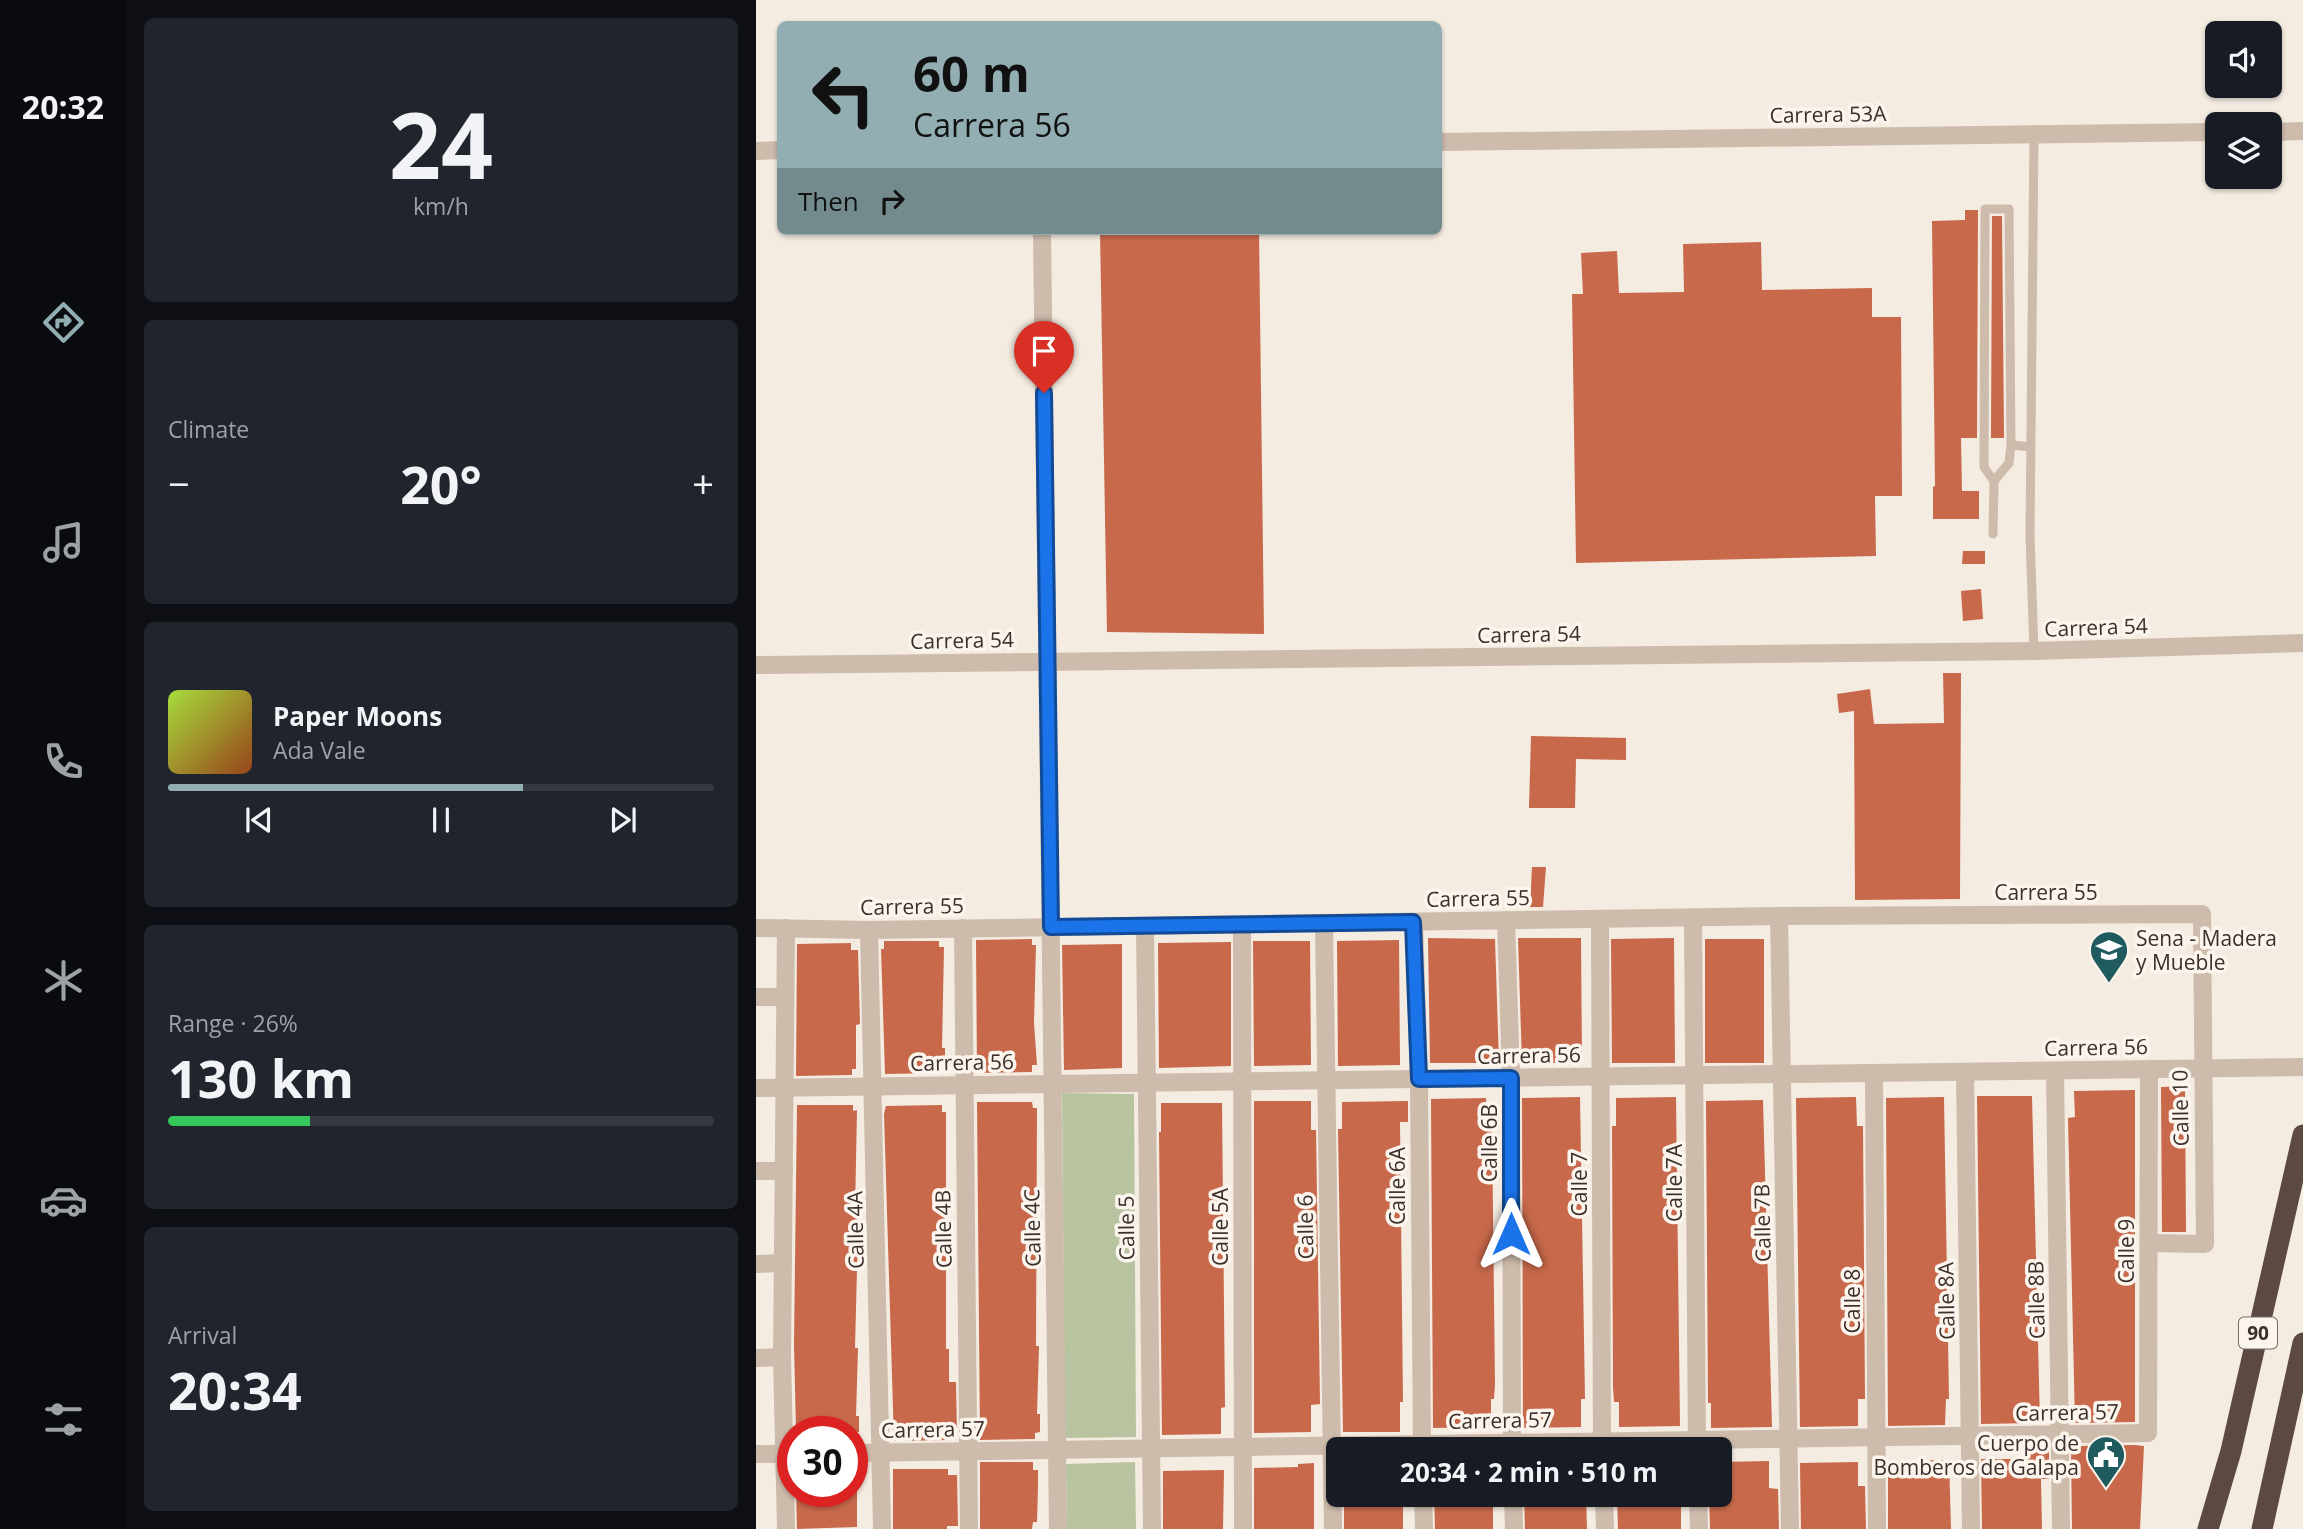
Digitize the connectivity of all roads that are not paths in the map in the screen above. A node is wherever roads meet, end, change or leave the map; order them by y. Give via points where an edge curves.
1 (2303, 131) edge
2 (2205, 132) edge
3 (2282, 132) edge
4 (2034, 134) junction
5 (1442, 142) edge
6 (777, 150) edge
7 (756, 151) edge
8 (1042, 235) edge
9 (2011, 445) junction
10 (2031, 447) junction
11 (1994, 481) junction
12 (1993, 534) dead end
13 (2303, 643) edge
14 (2034, 651) junction
15 (1047, 662) junction
16 (756, 664) edge
17 (2202, 914) joint
18 (1779, 916) junction
19 (1693, 918) junction
20 (1600, 919) junction
21 (1506, 920) junction
22 (1413, 922) junction
23 (1242, 925) junction
24 (1324, 925) junction
25 (1145, 926) junction
26 (1051, 927) junction
27 (756, 928) edge
28 (786, 928) junction
29 (963, 929) junction
30 (869, 930) junction
31 (756, 997) edge
32 (785, 997) junction
33 (2303, 1068) edge
34 (2149, 1069) junction
35 (2202, 1069) junction
36 (2055, 1071) junction
37 (1965, 1072) junction
38 (1874, 1073) junction
39 (1782, 1074) junction
40 (1696, 1075) junction
41 (1602, 1077) junction
42 (1511, 1078) junction
43 (1419, 1079) junction
44 (1325, 1080) junction
45 (1244, 1081) junction
46 (1147, 1083) junction
47 (1053, 1084) junction
48 (964, 1085) junction
49 (875, 1086) junction
50 (785, 1087) junction
51 (756, 1088) edge
52 (2303, 1135) edge
53 (756, 1171) edge
54 (784, 1171) junction
55 (2149, 1243) junction
56 (782, 1263) junction
57 (756, 1264) edge
58 (2303, 1343) edge
59 (782, 1357) junction
60 (756, 1358) edge
61 (786, 1416) edge
62 (2148, 1433) joint
63 (2060, 1434) junction
64 (1970, 1436) junction
65 (1332, 1437) edge
66 (1422, 1437) edge
67 (1512, 1437) edge
68 (1602, 1437) edge
69 (1697, 1437) edge
70 (1875, 1437) junction
71 (1789, 1439) junction
72 (1732, 1443) edge
73 (1326, 1446) edge
74 (1242, 1447) junction
75 (1151, 1448) junction
76 (1057, 1450) junction
77 (968, 1451) junction
78 (868, 1453) edge
79 (882, 1453) junction
80 (756, 1454) edge
81 (777, 1454) edge
82 (787, 1507) edge
83 (1333, 1507) edge
84 (1423, 1507) edge
85 (1513, 1507) edge
86 (1604, 1507) edge
87 (1698, 1507) edge
88 (786, 1529) edge
89 (882, 1529) edge
90 (969, 1529) edge
91 (1058, 1529) edge
92 (1152, 1529) edge
93 (1243, 1529) edge
94 (1333, 1529) edge
95 (1424, 1529) edge
96 (1514, 1529) edge
97 (1605, 1529) edge
98 (1699, 1529) edge
99 (1790, 1529) edge
100 (1877, 1529) edge
101 (1971, 1529) edge
102 (2062, 1529) edge
103 (2207, 1529) edge
104 (2262, 1529) edge

1 - 3 street
2 - 4 street, Carrera 53A
4 - 5 street, Carrera 53A
4 - 10 lane
6 - 7 street
8 - 15 street, Calle 4C
9 - 10 lane
9 - 11 lane via 2009,463
9 - 11 lane via 2010,209 1985,209 1984,467
10 - 14 lane
11 - 12 lane
13 - 14 street, Carrera 54
14 - 15 street, Carrera 54
15 - 16 street, Carrera 54
15 - 26 street, Calle 4C
17 - 18 street, Carrera 55
17 - 35 street, Calle 10
18 - 19 street, Carrera 55
18 - 39 street, Calle 7B
19 - 20 street, Carrera 55
19 - 40 street, Calle 7A
20 - 21 street, Carrera 55
20 - 41 street, Calle 7
21 - 22 street, Carrera 55
21 - 42 street, Calle 6B
22 - 24 street, Carrera 55
22 - 43 street, Calle 6A
23 - 24 street, Carrera 55
23 - 25 street, Carrera 55
23 - 45 street, Calle 5A
24 - 44 street, Calle 6
25 - 26 street, Carrera 55
25 - 46 street, Calle 5
26 - 29 street, Carrera 55
26 - 47 street, Calle 4C
27 - 28 street, Carrera 55
28 - 30 street, Carrera 55
28 - 32 street
29 - 30 street, Carrera 55
29 - 48 street, Calle 4B
30 - 49 street, Calle 4A
31 - 32 street
32 - 50 street
33 - 35 street, Carrera 56
34 - 35 street, Carrera 56
34 - 36 street, Carrera 56
34 - 55 street, Calle 9
35 - 55 street, Calle 10 via 2205,1244
36 - 37 street, Carrera 56
36 - 63 street, Calle 8B
37 - 38 street, Carrera 56
37 - 64 street, Calle 8A
38 - 39 street, Carrera 56
38 - 70 street, Calle 8
39 - 40 street, Carrera 56
39 - 71 street, Calle 7B
40 - 41 street, Carrera 56
40 - 69 street, Calle 7A
41 - 42 street, Carrera 56
41 - 68 street, Calle 7
42 - 43 street, Carrera 56
42 - 67 street, Calle 6B
43 - 44 street, Carrera 56
43 - 66 street, Calle 6A
44 - 45 street, Carrera 56
44 - 65 street, Calle 6
45 - 46 street, Carrera 56
45 - 74 street, Calle 5A
46 - 47 street, Carrera 56
46 - 75 street, Calle 5
47 - 48 street, Carrera 56
47 - 76 street, Calle 4C
48 - 49 street, Carrera 56
48 - 77 street, Calle 4B
49 - 50 street, Carrera 56
49 - 79 street, Calle 4A
50 - 51 street, Carrera 56
50 - 54 street
52 - 103 highway, 90 via 2231,1451
53 - 54 street
54 - 56 street
55 - 62 street, Calle 9
56 - 57 street
56 - 59 street
58 - 104 highway, 90
59 - 60 street
59 - 61 street
62 - 63 street, Carrera 57
63 - 64 street, Carrera 57
63 - 102 street, Calle 8B
64 - 70 street, Carrera 57
64 - 101 street, Calle 8A
70 - 71 street, Carrera 57
70 - 100 street, Calle 8
71 - 72 street, Carrera 57
71 - 99 street, Calle 7B
73 - 74 street, Carrera 57
74 - 75 street, Carrera 57
74 - 93 street, Calle 5A
75 - 76 street, Carrera 57
75 - 92 street, Calle 5
76 - 77 street, Carrera 57
76 - 91 street, Calle 4C
77 - 79 street, Carrera 57
77 - 90 street, Calle 4B
78 - 79 street, Carrera 57
79 - 89 street, Calle 4A
80 - 81 street
82 - 88 street
83 - 94 street, Calle 6
84 - 95 street
85 - 96 street
86 - 97 street
87 - 98 street

